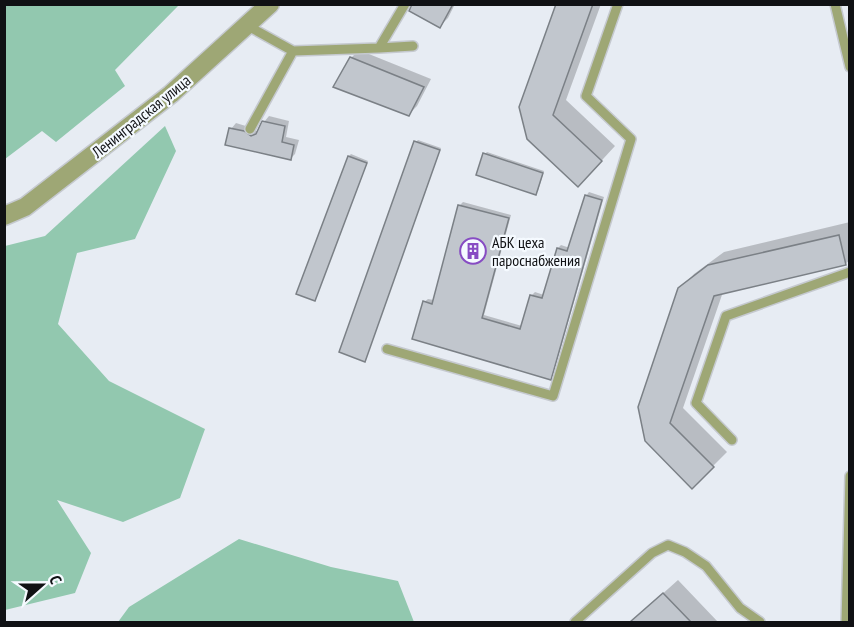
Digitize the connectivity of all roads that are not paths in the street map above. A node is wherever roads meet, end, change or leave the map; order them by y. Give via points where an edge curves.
1 (270, 4) edge
2 (405, 4) edge
3 (618, 4) edge
4 (835, 4) edge
5 (248, 26) junction
6 (413, 46) dead end
7 (379, 48) junction
8 (293, 51) junction
9 (849, 67) edge
10 (250, 129) dead end
11 (4, 216) edge
12 (849, 272) edge
13 (387, 349) dead end
14 (732, 440) dead end
15 (849, 476) edge
16 (575, 622) edge
17 (760, 622) edge
18 (846, 622) edge

1 - 5 street, Ленинградская улица
2 - 7 lane
3 - 13 lane via 586,96 632,139 553,396
4 - 9 lane
5 - 8 lane
5 - 11 street, Ленинградская улица via 171,94 25,207
6 - 7 lane
7 - 8 lane
8 - 10 lane
12 - 14 lane via 726,316 696,403
15 - 18 lane
16 - 17 lane via 652,553 668,545 706,566 740,608

